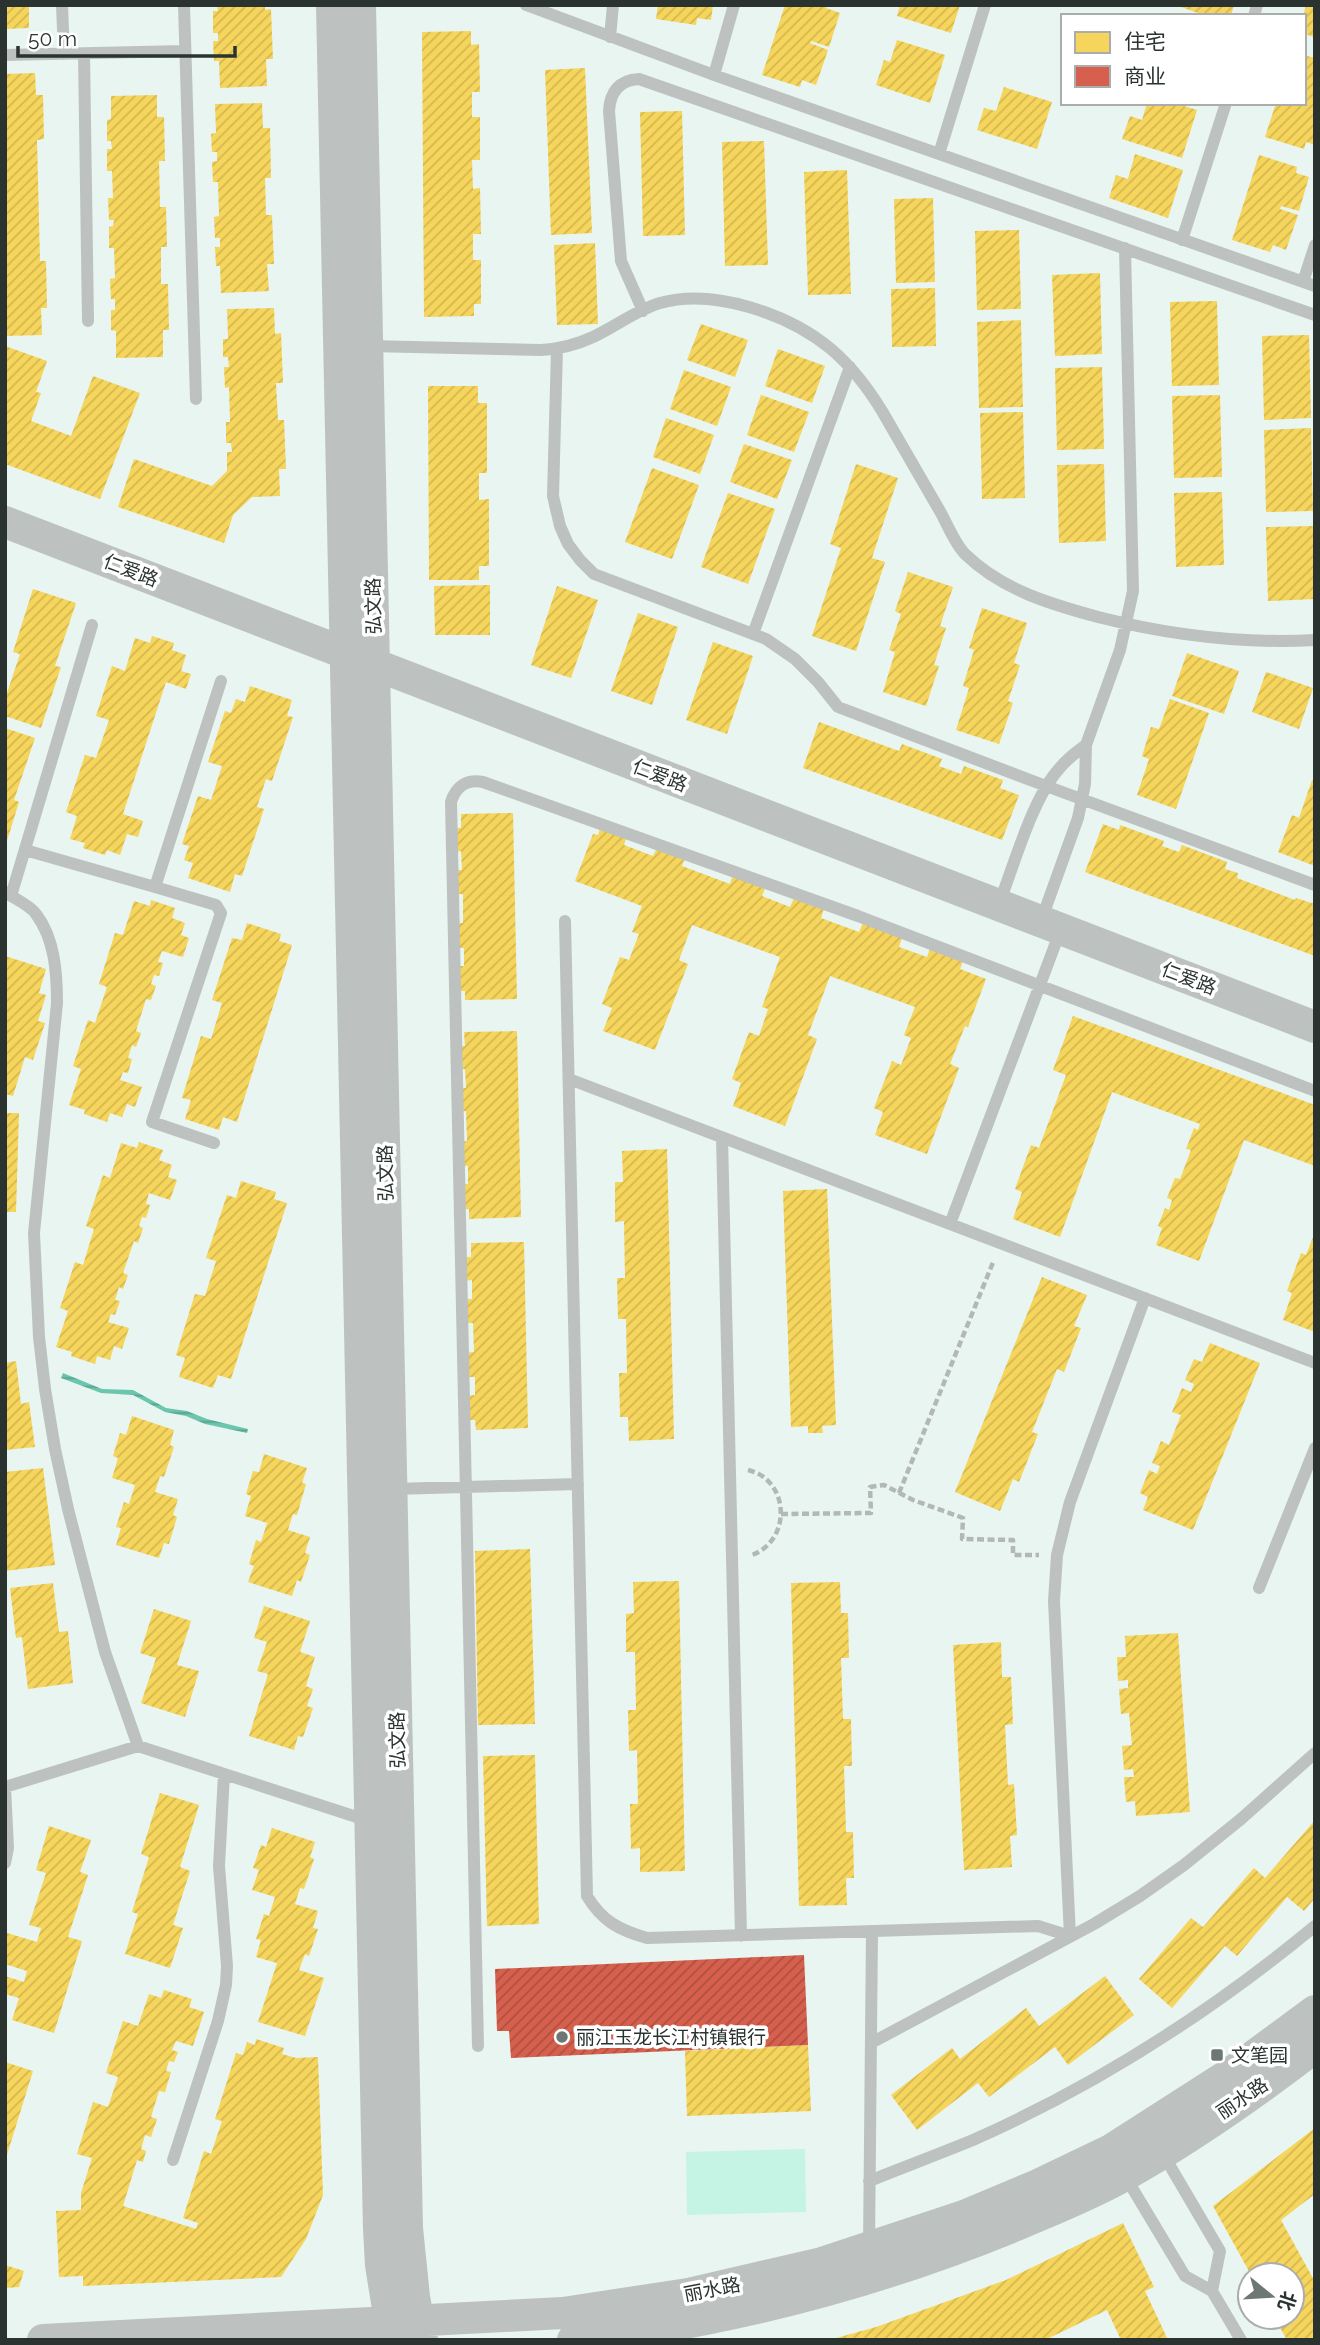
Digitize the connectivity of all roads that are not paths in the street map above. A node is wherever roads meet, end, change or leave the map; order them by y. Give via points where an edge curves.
1 (62, 5) edge
2 (184, 5) edge
3 (332, 5) edge
4 (360, 5) edge
5 (526, 5) edge
6 (613, 5) edge
7 (734, 5) edge
8 (985, 5) edge
9 (610, 37) junction
10 (185, 51) junction
11 (64, 54) junction
12 (84, 54) junction
13 (5, 55) edge
14 (714, 75) junction
15 (1225, 105) edge
16 (939, 154) junction
17 (1182, 240) junction
18 (1315, 246) edge
19 (1125, 248) junction
20 (1309, 284) edge
21 (643, 311) junction
22 (1315, 315) edge
23 (88, 321) dead end
24 (367, 346) junction
25 (557, 349) junction
26 (850, 367) junction
27 (196, 399) dead end
28 (5, 522) edge
29 (1126, 624) junction
30 (92, 625) dead end
31 (753, 634) junction
32 (1315, 640) edge
33 (360, 659) junction
34 (221, 681) dead end
35 (1086, 745) junction
36 (1046, 786) junction
37 (1082, 800) junction
38 (25, 850) junction
39 (1315, 885) edge
40 (155, 887) junction
41 (8, 894) edge
42 (999, 905) junction
43 (565, 921) dead end
44 (1051, 925) junction
45 (1040, 985) junction
46 (1315, 1027) edge
47 (569, 1079) junction
48 (1315, 1091) edge
49 (722, 1137) junction
50 (214, 1143) dead end
51 (950, 1224) junction
52 (1145, 1298) junction
53 (1315, 1363) edge
54 (1315, 1448) edge
55 (578, 1484) junction
56 (466, 1487) junction
57 (392, 1489) junction
58 (1259, 1588) dead end
59 (138, 1746) junction
60 (1315, 1753) edge
61 (224, 1774) junction
62 (370, 1822) junction
63 (5, 1863) edge
64 (1315, 1926) edge
65 (872, 1931) junction
66 (741, 1936) junction
67 (1070, 1936) junction
68 (1315, 2011) edge
69 (871, 2043) junction
70 (478, 2046) dead end
71 (1315, 2047) edge
72 (1162, 2152) junction
73 (173, 2161) dead end
74 (1124, 2175) junction
75 (869, 2181) junction
76 (869, 2249) junction
77 (1212, 2291) junction
78 (405, 2331) edge
79 (43, 2340) edge
80 (573, 2340) edge
81 (1241, 2340) edge

1 - 11 lane
2 - 10 lane
3 - 33 street, 弘文路
4 - 24 street, 弘文路
5 - 9 lane
6 - 9 lane
7 - 14 lane
8 - 16 lane
9 - 14 lane
10 - 12 lane
10 - 27 lane
11 - 12 lane
11 - 13 lane
12 - 23 lane
14 - 16 lane
15 - 17 lane
16 - 17 lane
17 - 20 lane
18 - 20 lane
19 - 21 lane via 639,79 629,80 613,91 609,111 621,261
19 - 22 lane
19 - 29 lane via 1133,591
21 - 25 lane via 595,337
21 - 26 lane via 659,303 696,299 735,303 807,332
24 - 25 lane
24 - 33 street, 弘文路
25 - 31 lane via 553,496 568,544 594,574
26 - 29 lane via 868,388 963,552 993,576 1034,598
26 - 31 lane
28 - 33 street, 仁爱路
29 - 32 lane via 1198,636
29 - 35 lane
30 - 38 lane
31 - 36 lane via 795,660 838,707
33 - 42 street, 仁爱路
33 - 57 street, 弘文路
33 - 62 street, 弘文路
34 - 40 lane
35 - 36 lane
35 - 37 lane
36 - 37 lane
36 - 42 lane
37 - 39 lane
37 - 44 lane
38 - 40 lane
38 - 41 lane
40 - 50 lane via 216,905 221,913 152,1122
41 - 59 lane via 36,912 53,952 57,978 34,1233 45,1390 68,1509 105,1652
42 - 44 street, 仁爱路
43 - 47 lane
44 - 45 lane
44 - 46 street, 仁爱路
45 - 48 lane
45 - 51 lane
45 - 56 lane via 483,782 461,785 451,802
47 - 49 lane
47 - 55 lane
49 - 51 lane
49 - 66 lane
51 - 52 lane
52 - 53 lane
52 - 67 lane via 1070,1502 1057,1555 1054,1601
54 - 58 lane
55 - 56 lane
55 - 66 lane via 587,1896 612,1925 647,1938
56 - 57 lane
56 - 70 lane
57 - 78 street, 弘文路 via 407,2228
59 - 61 lane
59 - 63 lane via 5,1787
60 - 67 lane via 1184,1865
61 - 62 lane
61 - 73 lane via 219,1866 226,1984
62 - 78 street, 弘文路 via 381,2265
64 - 75 lane via 1238,1986 1109,2069 974,2139
65 - 66 lane
65 - 67 lane via 1038,1926
65 - 69 lane
67 - 69 lane
68 - 76 street, 丽水路 via 1228,2075 1111,2150 964,2216
69 - 75 lane
71 - 72 street, 丽水路
72 - 74 street, 丽水路
72 - 77 lane via 1220,2251
74 - 77 lane via 1185,2276
74 - 80 street, 丽水路 via 974,2242 841,2287 693,2322
75 - 76 lane
76 - 78 street, 丽水路 via 755,2280 617,2306
77 - 81 lane
78 - 79 street, 丽水路

